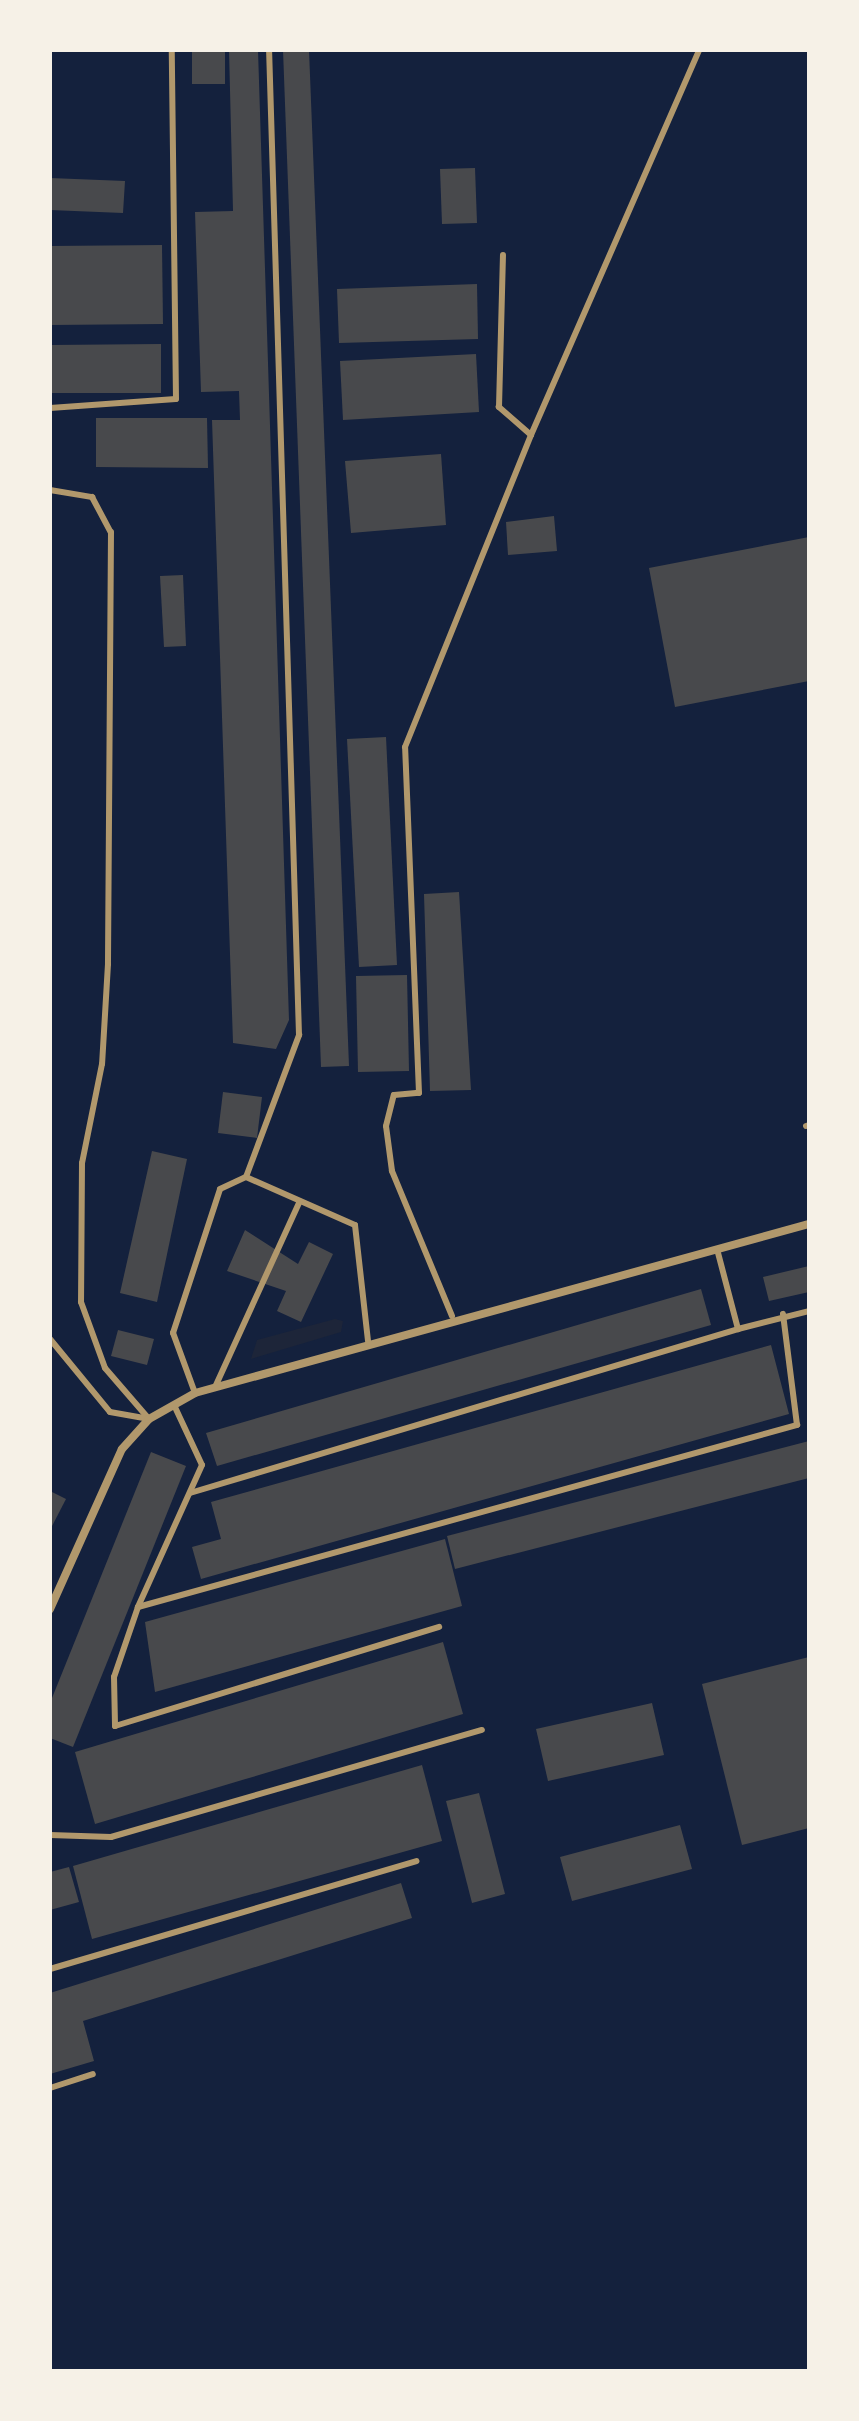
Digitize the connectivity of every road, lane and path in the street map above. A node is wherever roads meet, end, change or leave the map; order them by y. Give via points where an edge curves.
1 (172, 50) edge
2 (269, 50) edge
3 (699, 50) edge
4 (503, 255) dead end
5 (50, 408) edge
6 (531, 435) junction
7 (50, 490) edge
8 (246, 1177) junction
9 (300, 1201) junction
10 (809, 1224) edge
11 (717, 1249) junction
12 (809, 1311) edge
13 (783, 1314) junction
14 (452, 1316) junction
15 (738, 1329) junction
16 (50, 1339) edge
17 (368, 1341) junction
18 (216, 1385) junction
19 (195, 1393) junction
20 (174, 1405) junction
21 (149, 1419) junction
22 (190, 1493) junction
23 (138, 1607) junction
24 (50, 1609) edge
25 (439, 1627) dead end
26 (482, 1730) dead end
27 (50, 1835) edge
28 (416, 1861) dead end
29 (50, 1969) edge
30 (93, 2074) dead end
31 (50, 2088) edge

1 - 5 lane via 176,399
2 - 8 lane via 299,1035
3 - 6 lane
4 - 6 lane via 499,407
6 - 14 lane via 405,747 419,1093 394,1095 386,1126 392,1171
7 - 21 lane via 92,497 111,532 108,964 102,1064 82,1163 81,1302 105,1368
8 - 9 lane
8 - 19 lane via 220,1189 173,1333
9 - 17 lane via 355,1225
9 - 18 lane
10 - 11 street
11 - 14 street
11 - 15 lane
12 - 13 lane
13 - 15 lane
13 - 23 lane via 797,1425
14 - 17 street
15 - 22 lane
16 - 21 lane via 110,1412
17 - 18 street
18 - 19 street
19 - 20 street
20 - 21 street
20 - 22 lane via 202,1465
21 - 24 street via 103,1481
22 - 23 lane
23 - 25 lane via 114,1677 115,1726
26 - 27 lane via 111,1837
28 - 29 lane
30 - 31 lane

